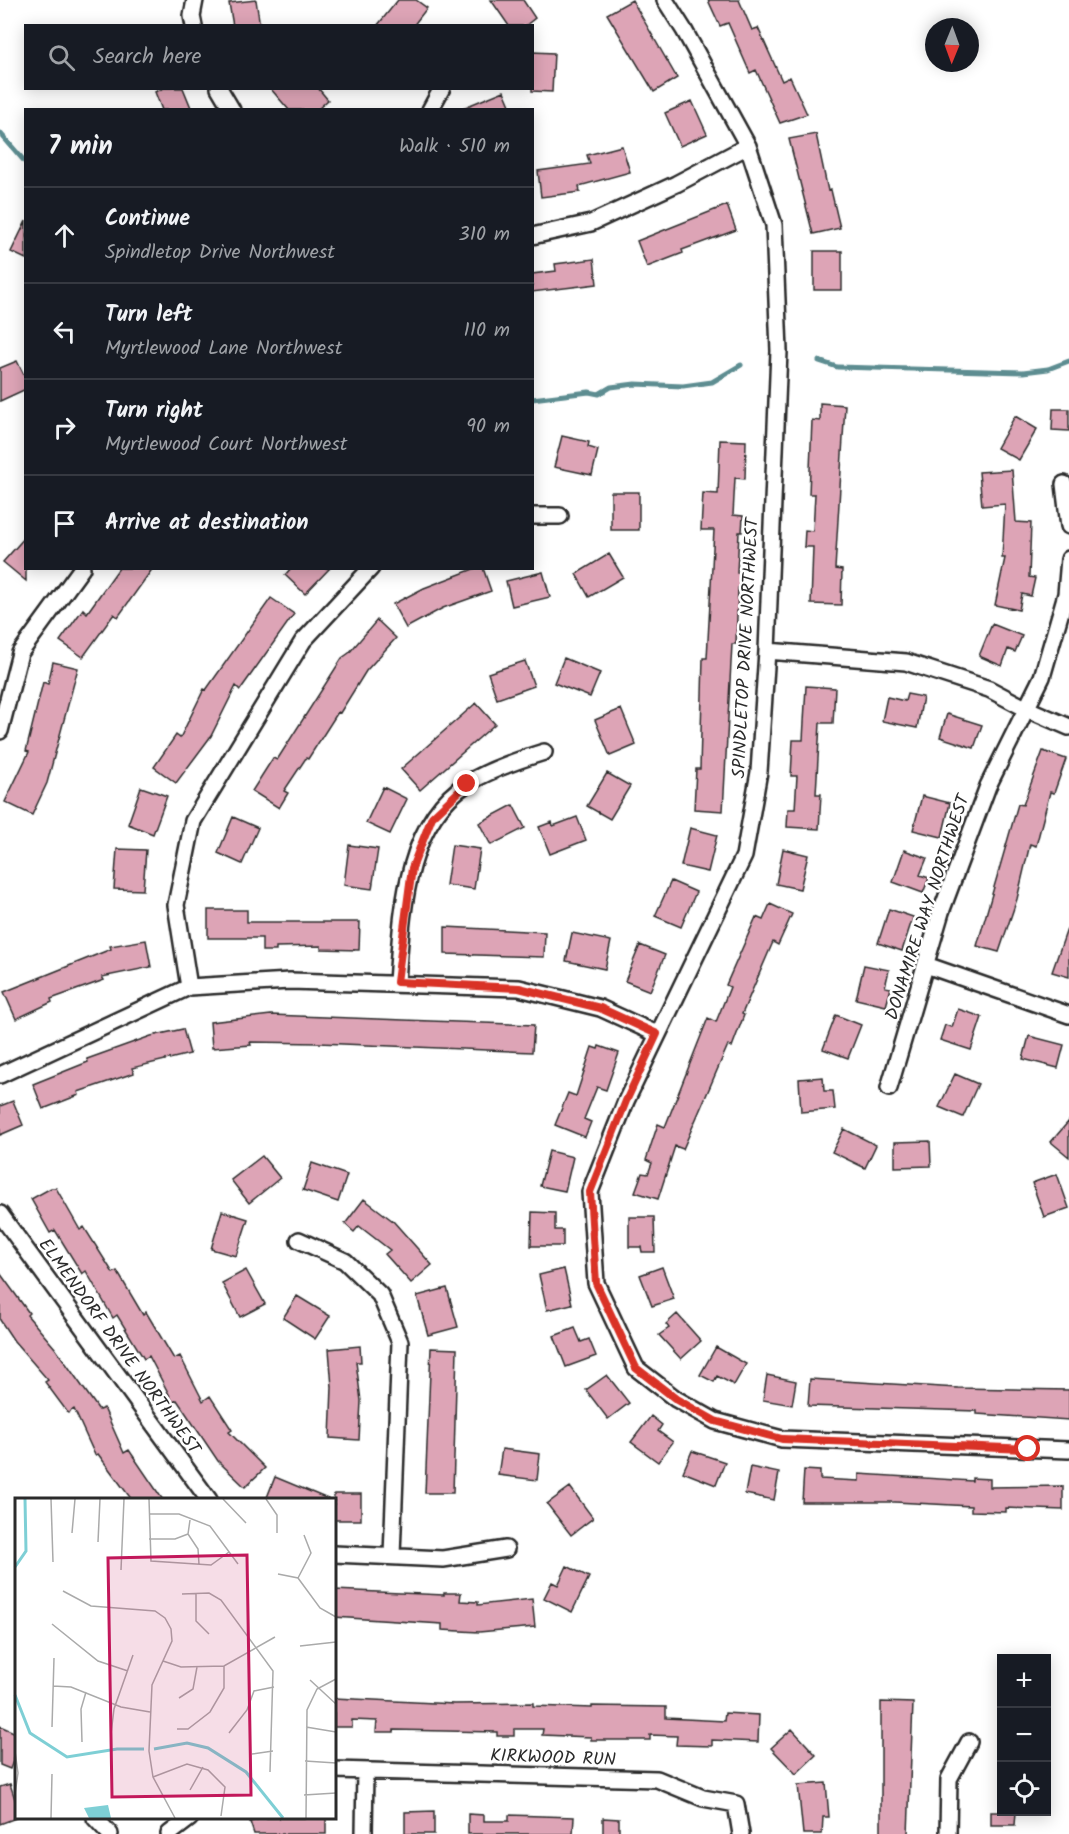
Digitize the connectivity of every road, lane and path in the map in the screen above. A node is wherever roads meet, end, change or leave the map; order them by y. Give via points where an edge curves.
1 (195, 0) edge
2 (665, 0) edge
3 (194, 24) edge
4 (220, 90) edge
5 (441, 90) edge
6 (231, 108) edge
7 (431, 108) edge
8 (748, 146) junction
9 (534, 236) edge
10 (1064, 484) dead end
11 (534, 516) edge
12 (560, 516) dead end
13 (1069, 526) edge
14 (1069, 559) edge
15 (81, 570) edge
16 (369, 570) edge
17 (768, 651) junction
18 (1025, 708) junction
19 (1069, 727) edge
20 (0, 731) edge
21 (544, 752) dead end
22 (926, 965) junction
23 (397, 982) junction
24 (189, 987) junction
25 (1069, 1015) edge
26 (657, 1034) junction
27 (0, 1075) edge
28 (889, 1088) dead end
29 (0, 1214) edge
30 (299, 1240) dead end
31 (1069, 1450) edge
32 (208, 1498) edge
33 (506, 1549) dead end
34 (336, 1554) edge
35 (392, 1556) junction
36 (969, 1743) dead end
37 (336, 1770) edge
38 (365, 1771) junction
39 (96, 1819) edge
40 (189, 1819) edge
41 (110, 1834) edge
42 (169, 1834) edge
43 (364, 1834) edge
44 (741, 1834) edge
45 (948, 1834) edge

1 - 3 street
2 - 8 street, SPINDLETOP DRIVE NORTHWEST
4 - 6 street
5 - 7 street
8 - 9 street via 591,223
8 - 17 street, SPINDLETOP DRIVE NORTHWEST via 774,225 775,248 779,351
10 - 13 street
11 - 12 street
14 - 18 street, DONAMIRE WAY NORTHWEST via 1066,594 1042,677
15 - 20 street via 20,653
16 - 24 street via 303,641 193,821 176,905
17 - 18 street via 906,663 990,688
17 - 26 street, SPINDLETOP DRIVE NORTHWEST via 759,772 744,856
18 - 19 street
18 - 22 street, DONAMIRE WAY NORTHWEST via 988,786
21 - 23 street via 467,784 432,817 412,868
22 - 25 street
22 - 28 street, DONAMIRE WAY NORTHWEST
23 - 24 street via 290,981
23 - 26 street via 519,988 600,1008
24 - 27 street
26 - 31 street, SPINDLETOP DRIVE NORTHWEST via 590,1192 596,1283 636,1368 676,1399 715,1421 782,1439
29 - 32 street, ELMENDORF DRIVE NORTHWEST
30 - 35 street via 345,1260 380,1295 400,1342
33 - 35 street via 443,1559
34 - 35 street
36 - 45 street via 949,1779
37 - 38 street, KIRKWOOD RUN
38 - 43 street
38 - 44 street, KIRKWOOD RUN via 657,1779 703,1798 735,1804
39 - 41 street
40 - 42 street

